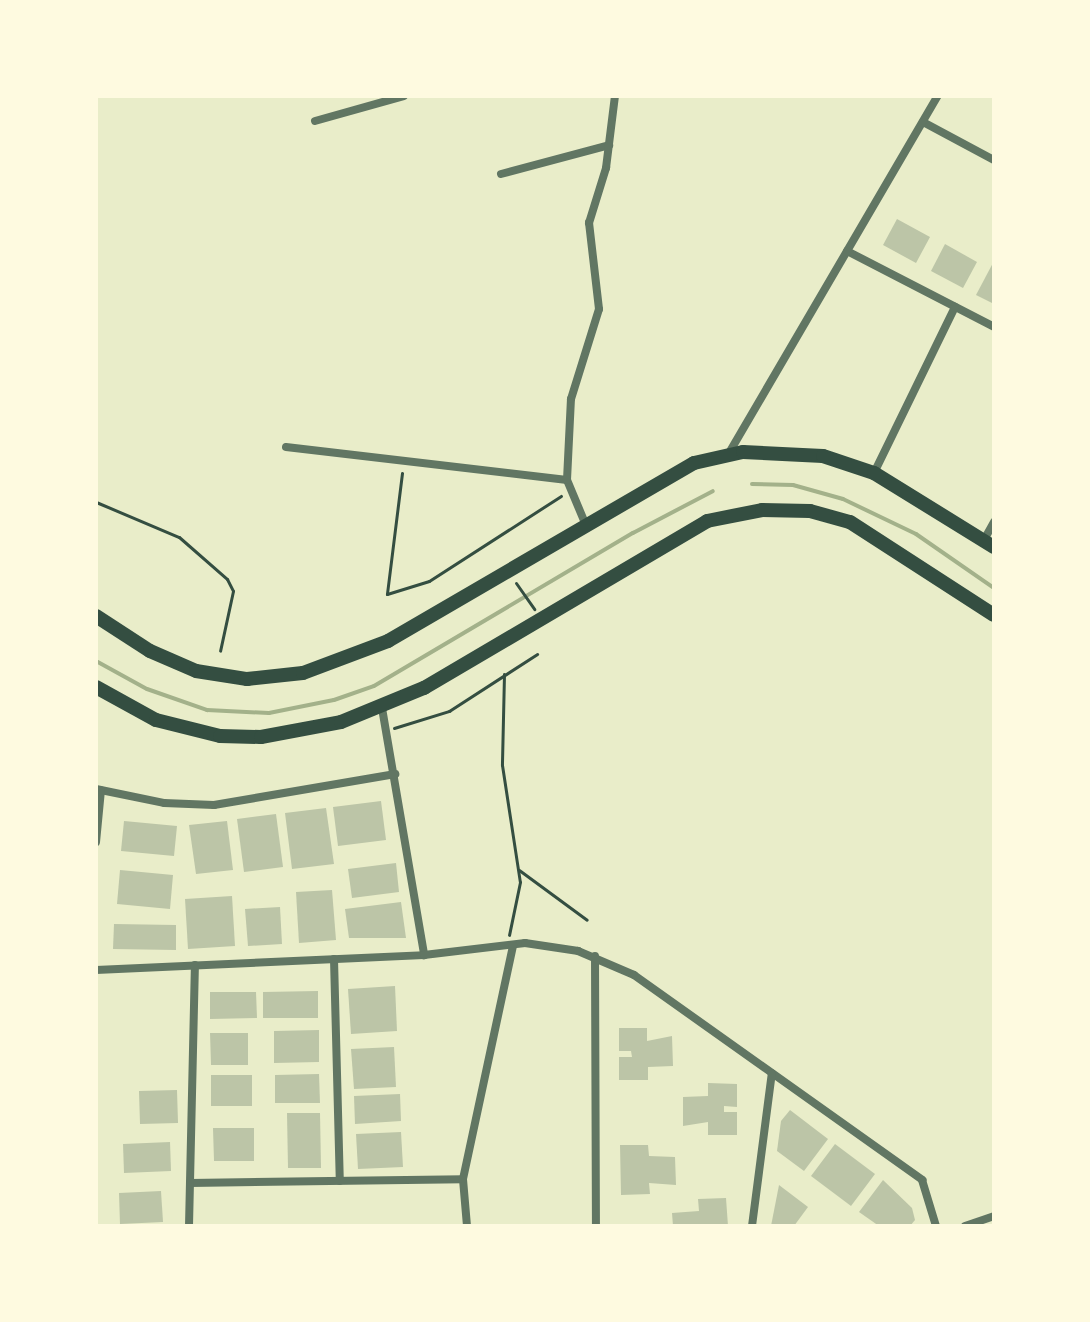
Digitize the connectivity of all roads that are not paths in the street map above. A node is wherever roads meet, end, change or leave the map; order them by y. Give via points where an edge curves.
1 (404, 96) edge
2 (615, 96) edge
3 (938, 96) edge
4 (315, 121) dead end
5 (923, 122) junction
6 (609, 145) junction
7 (994, 160) edge
8 (501, 174) dead end
9 (847, 251) junction
10 (955, 307) junction
11 (994, 327) edge
12 (286, 447) dead end
13 (729, 453) junction
14 (874, 473) junction
15 (569, 485) junction
16 (994, 522) edge
17 (585, 523) junction
18 (989, 543) edge
19 (994, 615) edge
20 (96, 616) edge
21 (96, 687) edge
22 (382, 708) junction
23 (395, 774) junction
24 (99, 789) edge
25 (96, 842) edge
26 (508, 945) junction
27 (424, 955) junction
28 (595, 956) junction
29 (334, 959) junction
30 (195, 965) junction
31 (96, 970) edge
32 (772, 1073) junction
33 (463, 1179) junction
34 (340, 1181) junction
35 (190, 1183) junction
36 (994, 1216) edge
37 (189, 1226) edge
38 (467, 1226) edge
39 (596, 1226) edge
40 (752, 1226) edge
41 (936, 1226) edge
42 (965, 1226) edge

1 - 4 street
2 - 6 street
3 - 5 street
5 - 7 street
5 - 9 street
6 - 8 street
6 - 15 street via 589,223 599,309 573,385
9 - 10 street
9 - 13 street
10 - 11 street
10 - 14 street
12 - 15 street
13 - 14 main road via 811,454
13 - 17 main road via 694,463
14 - 18 main road
15 - 17 street
16 - 18 street
17 - 20 main road via 388,641 294,675 247,679 196,671 150,651
19 - 22 main road via 850,522 810,511 744,512 707,521 451,673
21 - 22 main road via 156,720 230,737 311,729
22 - 23 street
23 - 24 street via 214,805 164,803
23 - 27 street
24 - 25 street
26 - 27 street
26 - 28 street via 543,944
26 - 33 street
27 - 29 street
28 - 32 street via 634,975
28 - 39 street
29 - 30 street
29 - 34 street
30 - 31 street
30 - 35 street
32 - 40 street
32 - 41 street via 922,1180
33 - 34 street
33 - 38 street
34 - 35 street
35 - 37 street
36 - 42 street

